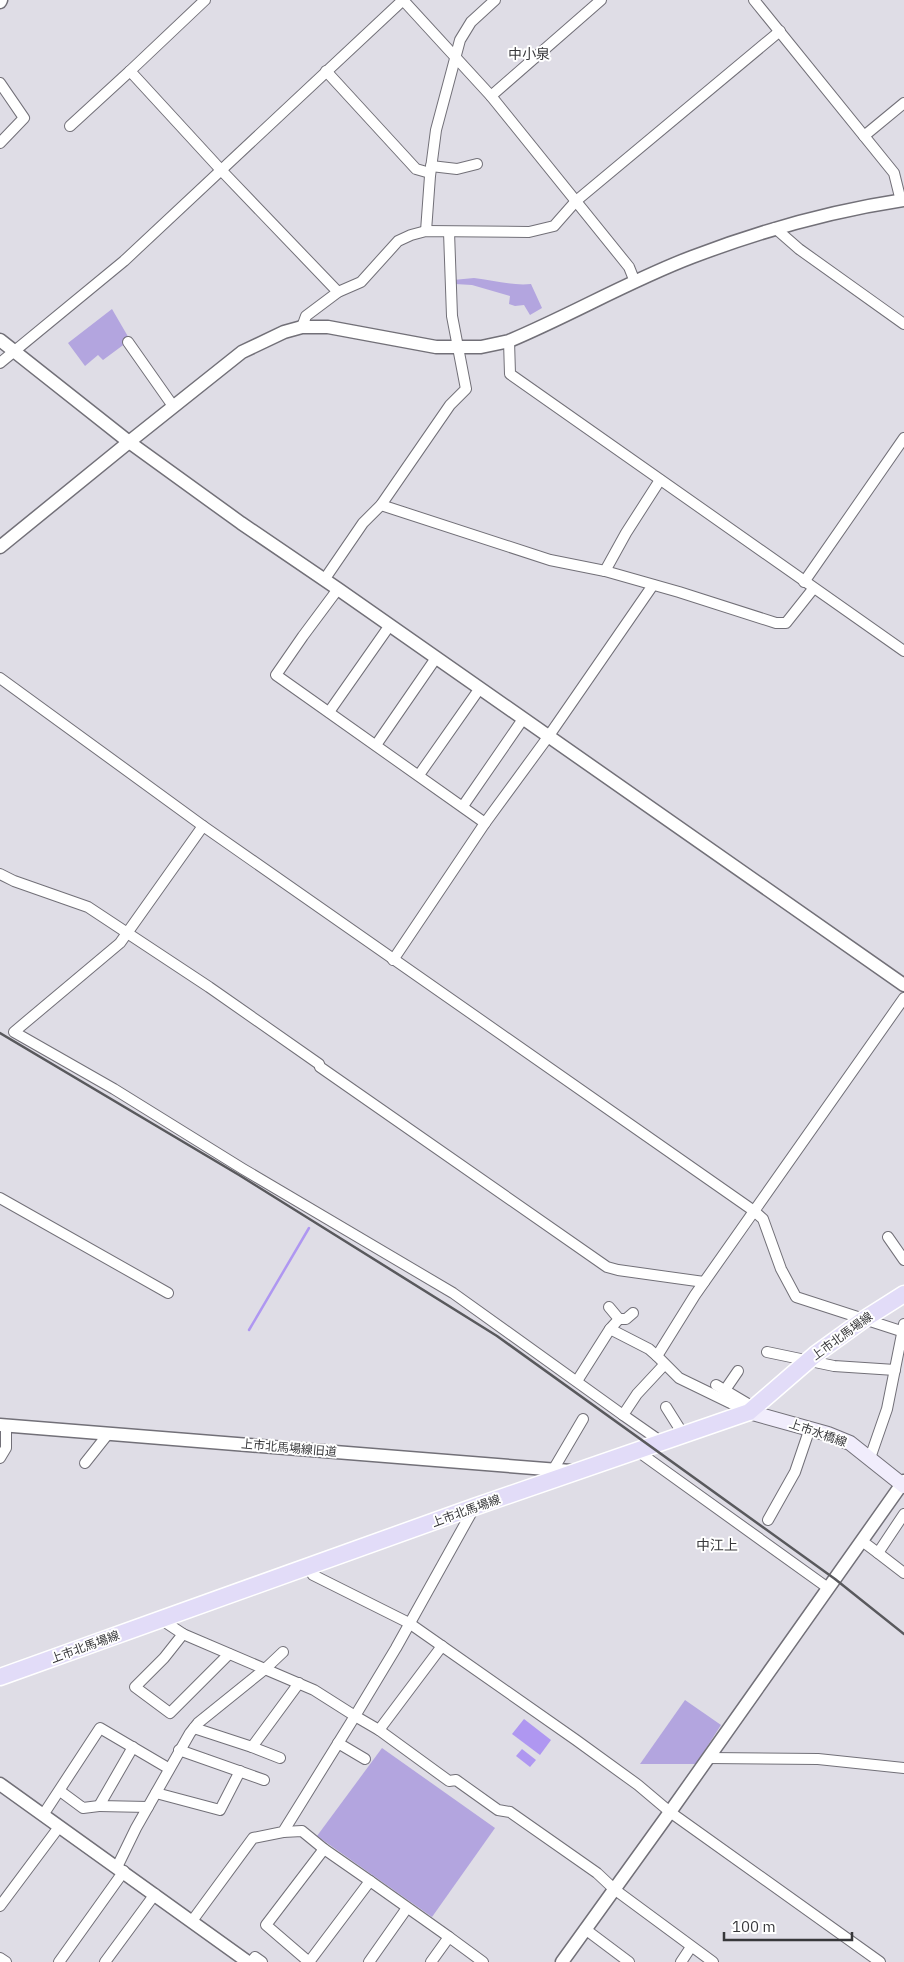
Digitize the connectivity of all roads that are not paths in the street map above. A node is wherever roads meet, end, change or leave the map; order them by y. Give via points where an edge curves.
1 (205, 0) edge
2 (403, 0) edge
3 (495, 0) edge
4 (601, 0) edge
5 (754, 0) edge
6 (780, 31) junction
7 (455, 58) junction
8 (130, 71) junction
9 (326, 72) junction
10 (0, 83) edge
11 (491, 96) junction
12 (904, 103) edge
13 (70, 126) dead end
14 (864, 136) junction
15 (0, 143) edge
16 (477, 164) dead end
17 (431, 169) junction
18 (221, 170) junction
19 (576, 201) junction
20 (902, 201) edge
21 (775, 228) junction
22 (426, 231) junction
23 (449, 232) junction
24 (636, 282) junction
25 (338, 292) junction
26 (904, 324) edge
27 (302, 327) junction
28 (0, 340) edge
29 (509, 341) junction
30 (128, 342) dead end
31 (460, 347) junction
32 (13, 350) junction
33 (0, 362) edge
34 (173, 406) junction
35 (904, 438) edge
36 (129, 442) junction
37 (660, 480) junction
38 (381, 505) junction
39 (0, 547) edge
40 (605, 571) junction
41 (324, 580) junction
42 (804, 582) junction
43 (653, 585) junction
44 (813, 588) junction
45 (338, 589) junction
46 (390, 626) junction
47 (904, 651) edge
48 (436, 658) junction
49 (0, 678) edge
50 (480, 688) junction
51 (329, 712) junction
52 (523, 719) junction
53 (548, 737) junction
54 (376, 745) junction
55 (420, 776) junction
56 (462, 806) junction
57 (485, 823) junction
58 (203, 826) junction
59 (0, 874) edge
60 (128, 932) junction
61 (393, 960) junction
62 (904, 985) edge
63 (904, 998) edge
64 (0, 1198) edge
65 (754, 1211) junction
66 (888, 1237) dead end
67 (904, 1260) edge
68 (704, 1282) junction
69 (168, 1293) dead end
70 (904, 1294) edge
71 (609, 1307) dead end
72 (633, 1313) dead end
73 (619, 1319) junction
74 (863, 1320) junction
75 (610, 1329) junction
76 (904, 1329) edge
77 (767, 1352) dead end
78 (661, 1361) junction
79 (807, 1361) junction
80 (895, 1370) junction
81 (738, 1371) dead end
82 (577, 1381) junction
83 (666, 1407) dead end
84 (749, 1412) junction
85 (623, 1415) junction
86 (584, 1419) dead end
87 (3, 1425) edge
88 (810, 1428) junction
89 (108, 1434) junction
90 (683, 1434) junction
91 (660, 1442) junction
92 (636, 1450) junction
93 (0, 1458) edge
94 (870, 1458) junction
95 (85, 1463) dead end
96 (553, 1470) junction
97 (578, 1472) junction
98 (903, 1484) edge
99 (474, 1507) junction
100 (904, 1514) edge
101 (768, 1520) dead end
102 (862, 1541) junction
103 (878, 1553) junction
104 (308, 1567) junction
105 (904, 1573) edge
106 (828, 1588) junction
107 (162, 1620) junction
108 (409, 1623) junction
109 (183, 1634) junction
110 (442, 1646) junction
111 (283, 1652) dead end
112 (229, 1654) junction
113 (265, 1669) junction
114 (3, 1672) edge
115 (298, 1683) junction
116 (355, 1716) junction
117 (194, 1728) junction
118 (379, 1730) junction
119 (338, 1744) junction
120 (133, 1747) junction
121 (252, 1747) junction
122 (179, 1750) junction
123 (280, 1758) dead end
124 (708, 1758) junction
125 (365, 1759) dead end
126 (168, 1768) junction
127 (904, 1768) edge
128 (240, 1771) junction
129 (264, 1780) dead end
130 (0, 1784) edge
131 (60, 1791) junction
132 (156, 1793) junction
133 (99, 1806) junction
134 (148, 1807) junction
135 (670, 1812) junction
136 (43, 1815) junction
137 (59, 1827) junction
138 (283, 1832) junction
139 (324, 1849) junction
140 (120, 1869) junction
141 (370, 1880) junction
142 (614, 1889) junction
143 (155, 1894) junction
144 (0, 1906) edge
145 (407, 1908) junction
146 (192, 1921) junction
147 (586, 1929) junction
148 (449, 1937) junction
149 (691, 1947) junction
150 (0, 1958) edge
151 (6, 1962) edge
152 (59, 1962) edge
153 (105, 1962) edge
154 (250, 1962) edge
155 (262, 1962) edge
156 (309, 1962) edge
157 (369, 1962) edge
158 (431, 1962) edge
159 (484, 1962) edge
160 (562, 1962) edge
161 (629, 1962) edge
162 (681, 1962) edge
163 (713, 1962) edge
164 (880, 1962) edge

1 - 8 street
2 - 7 street
2 - 9 street
3 - 7 street via 471,22 460,40
4 - 11 street
5 - 6 street
6 - 14 street
6 - 19 street
7 - 11 street
7 - 17 street via 436,130
8 - 13 street
8 - 18 street
9 - 17 street via 416,169
9 - 18 street
10 - 15 street via 24,118
11 - 19 street
12 - 14 street
14 - 20 street via 894,173
16 - 17 street via 457,169
17 - 22 street
18 - 25 street
18 - 32 street via 124,261
19 - 23 street via 554,226 529,232
19 - 24 street
20 - 21 street
21 - 24 street via 691,257
21 - 26 street via 799,249
22 - 23 street
22 - 25 street via 398,241 361,282
23 - 31 street via 452,316
24 - 29 street
25 - 27 street via 306,316
27 - 31 street via 328,327 436,347
27 - 34 street via 242,352
28 - 32 street
29 - 31 street via 481,347
29 - 37 street via 510,374
30 - 34 street
31 - 38 street via 466,389 450,405
32 - 33 street
32 - 36 street
34 - 36 street
35 - 42 street
36 - 39 street
36 - 41 street
37 - 40 street
37 - 42 street
38 - 40 street via 550,560
38 - 41 street via 363,523
40 - 43 street
41 - 45 street
42 - 44 street
43 - 44 street via 786,623
43 - 53 street
44 - 47 street
45 - 46 street
45 - 51 street via 276,675
46 - 48 street
46 - 51 street
48 - 50 street
48 - 54 street
49 - 58 street
50 - 52 street
50 - 55 street
51 - 54 street
52 - 53 street
52 - 56 street
53 - 57 street
53 - 62 street
54 - 55 street
55 - 56 street
56 - 57 street
57 - 61 street
58 - 60 street
58 - 61 street
59 - 60 street via 88,907
60 - 68 street via 607,1267
60 - 82 street via 120,943 14,1032 453,1293
61 - 65 street
63 - 65 street
64 - 69 street
65 - 68 street
65 - 74 street via 763,1219 796,1297
66 - 67 street
68 - 78 street via 677,1321
70 - 74 main road, 上市北馬場線
71 - 73 street
72 - 73 street via 626,1320
73 - 75 street
74 - 76 street
74 - 79 main road, 上市北馬場線
75 - 78 street via 649,1349
75 - 82 street
76 - 80 street
77 - 79 street
78 - 84 street via 679,1378
78 - 85 street
79 - 80 street
79 - 84 main road, 上市北馬場線
80 - 94 street via 887,1409
81 - 84 street via 720,1387 748,1404
82 - 85 street
83 - 90 street
84 - 88 main road, 上市水橋線
84 - 90 main road, 上市北馬場線
85 - 91 street
86 - 96 street
87 - 89 street, 上市北馬場線旧道
87 - 93 street via 6,1448
88 - 94 main road, 上市水橋線 via 850,1443
88 - 101 street via 795,1472
89 - 95 street
89 - 96 street, 上市北馬場線旧道
90 - 91 main road, 上市北馬場線
91 - 92 main road, 上市北馬場線
92 - 97 main road, 上市北馬場線
92 - 106 street
94 - 98 main road, 上市水橋線
96 - 97 street, 上市北馬場線旧道
97 - 99 main road, 上市北馬場線
98 - 102 street
99 - 104 main road, 上市北馬場線
99 - 108 street
100 - 103 street
102 - 103 street
102 - 106 street
103 - 105 street
104 - 107 main road, 上市北馬場線
104 - 108 street via 313,1575
106 - 124 street
107 - 109 street
107 - 114 main road, 上市北馬場線
108 - 110 street
108 - 116 street
109 - 112 street
109 - 112 street via 135,1688 170,1713
110 - 118 street
110 - 135 street via 638,1785
111 - 113 street
112 - 113 street
113 - 115 street
113 - 117 street
115 - 116 street
115 - 121 street
116 - 118 street
116 - 119 street
117 - 121 street
117 - 122 street
118 - 142 street via 449,1782 456,1780 498,1810 510,1812
119 - 125 street
119 - 138 street
120 - 126 street
120 - 131 street via 100,1728
120 - 133 street
121 - 123 street
122 - 126 street
122 - 128 street
124 - 127 street via 818,1759
124 - 135 street
126 - 132 street
128 - 129 street
128 - 132 street via 220,1810
130 - 136 street
131 - 133 street via 83,1808
131 - 136 street
132 - 134 street
133 - 134 street
134 - 140 street
135 - 142 street
135 - 164 street
136 - 137 street
137 - 140 street
137 - 144 street
138 - 139 street via 302,1832
138 - 146 street via 253,1838
139 - 141 street
139 - 156 street via 266,1925
140 - 143 street
140 - 152 street
141 - 145 street
141 - 156 street
142 - 147 street
142 - 149 street
143 - 146 street
143 - 153 street
145 - 148 street
145 - 157 street
146 - 154 street
147 - 160 street
147 - 161 street
148 - 158 street
148 - 159 street
149 - 162 street
149 - 163 street
150 - 151 street
154 - 155 street via 255,1957

